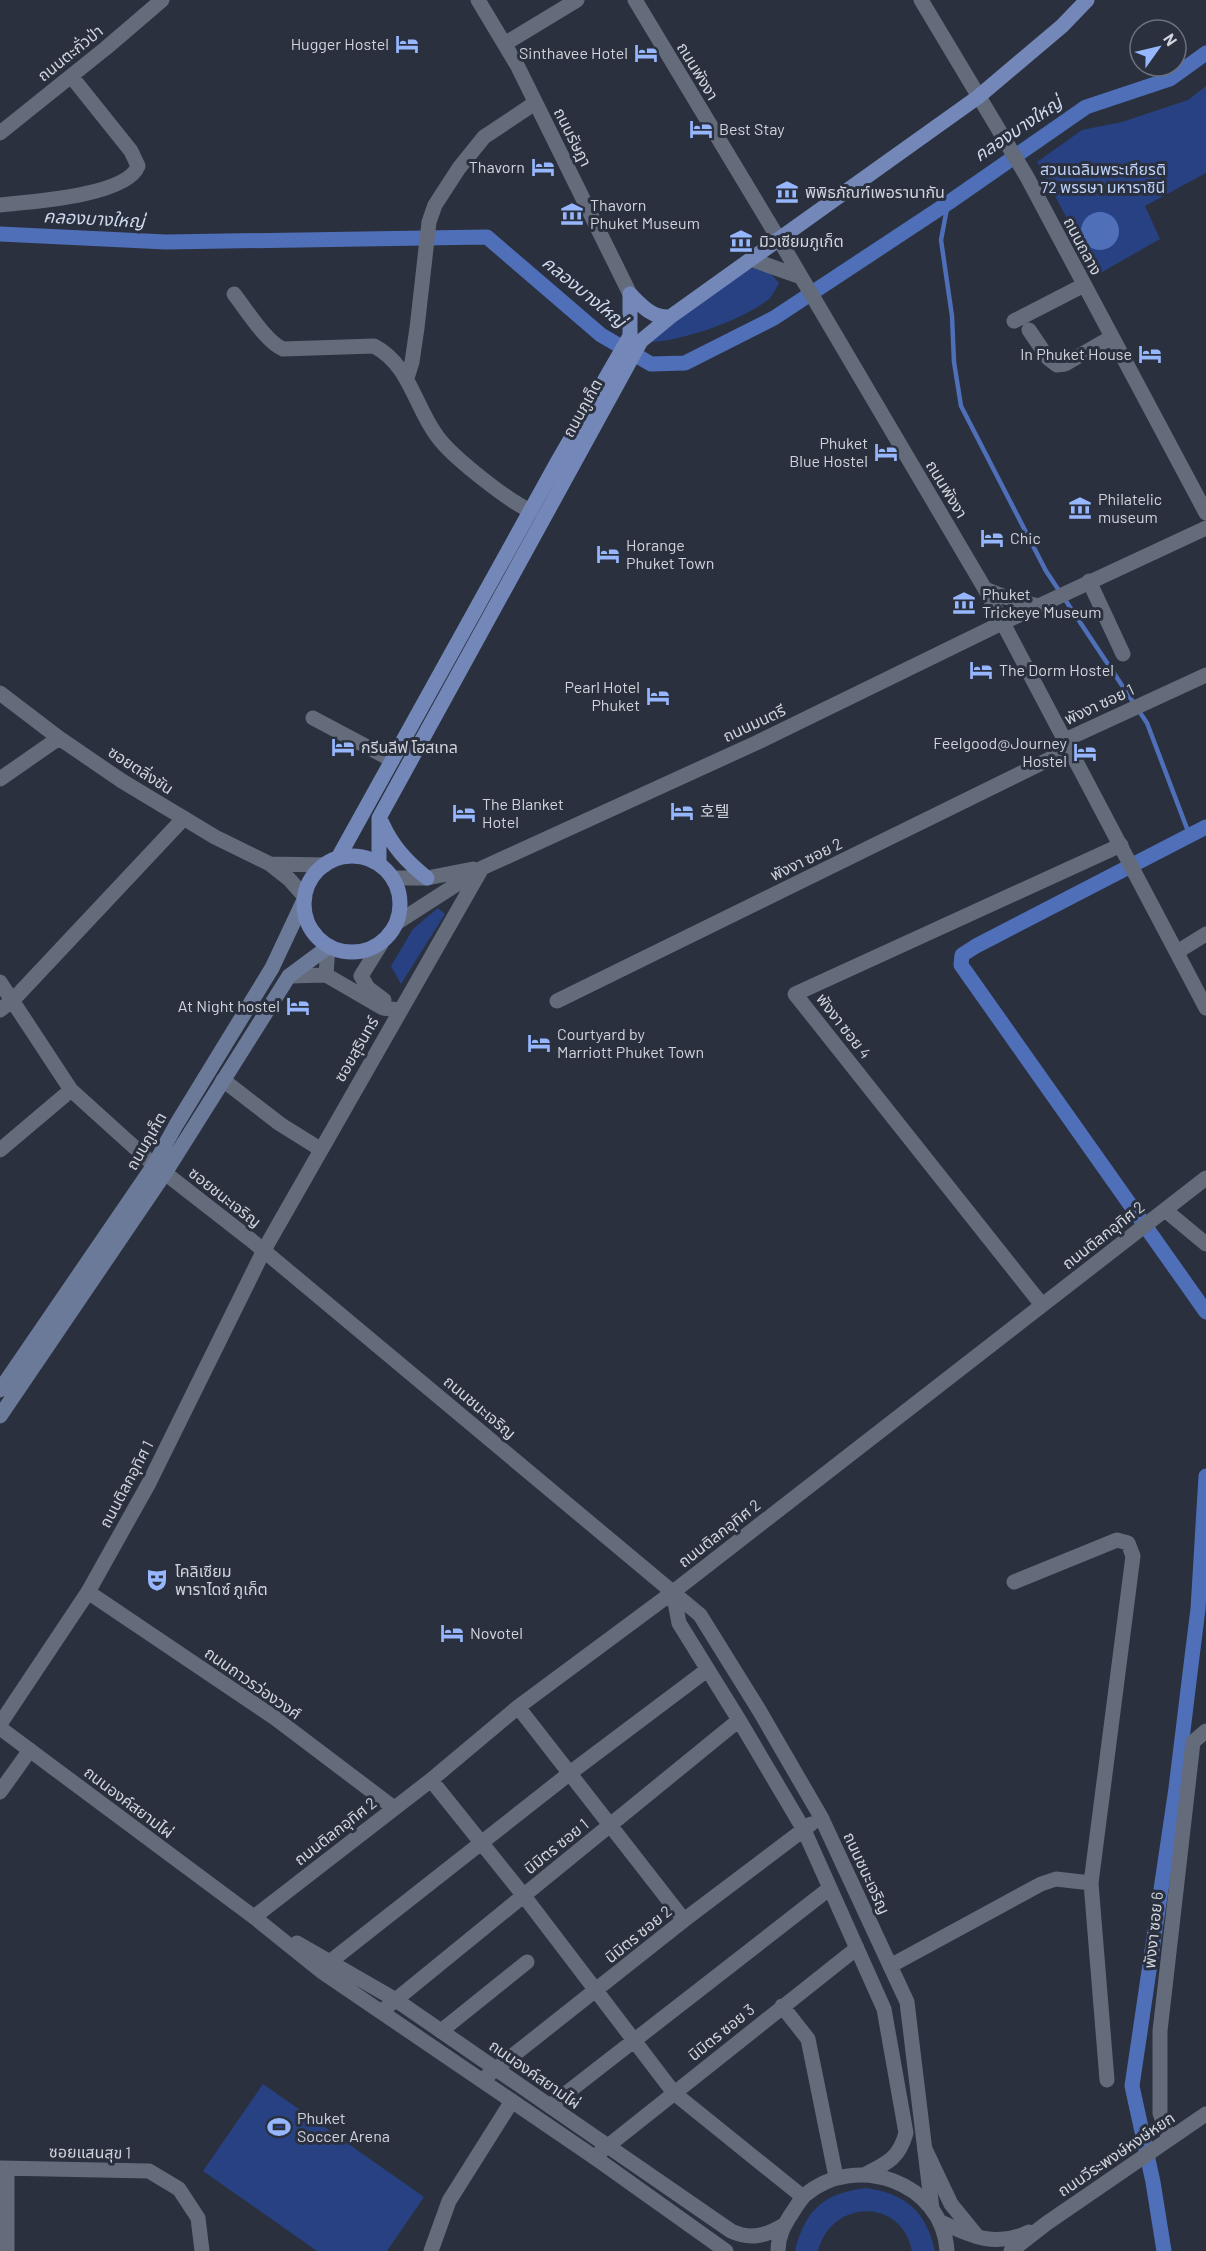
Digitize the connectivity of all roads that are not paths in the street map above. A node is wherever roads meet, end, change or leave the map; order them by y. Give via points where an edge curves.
1 (162, 0) edge
2 (478, 0) edge
3 (577, 0) edge
4 (635, 0) edge
5 (921, 0) edge
6 (1087, 0) edge
7 (506, 43) junction
8 (71, 76) junction
9 (978, 97) junction
10 (535, 103) junction
11 (0, 132) edge
12 (0, 205) edge
13 (780, 241) junction
14 (753, 260) junction
15 (801, 277) junction
16 (1084, 285) junction
17 (234, 294) dead end
18 (630, 294) junction
19 (670, 317) junction
20 (1014, 321) dead end
21 (1029, 330) dead end
22 (1112, 337) junction
23 (636, 339) junction
24 (407, 378) junction
25 (1206, 513) edge
26 (537, 514) junction
27 (1206, 528) edge
28 (1089, 581) junction
29 (985, 589) junction
30 (1038, 606) junction
31 (1004, 622) junction
32 (474, 629) junction
33 (1123, 654) dead end
34 (1206, 675) edge
35 (0, 693) edge
36 (427, 700) junction
37 (441, 708) junction
38 (313, 718) dead end
39 (59, 738) junction
40 (1067, 744) junction
41 (392, 760) junction
42 (0, 779) edge
43 (184, 818) junction
44 (379, 818) junction
45 (1121, 846) junction
46 (331, 861) junction
47 (270, 864) junction
48 (379, 864) junction
49 (482, 868) junction
50 (393, 878) junction
51 (427, 878) junction
52 (304, 899) junction
53 (398, 922) junction
54 (1206, 934) edge
55 (381, 944) junction
56 (328, 946) junction
57 (1177, 952) junction
58 (326, 975) junction
59 (289, 976) junction
60 (0, 982) edge
61 (13, 1000) junction
62 (557, 1001) dead end
63 (1206, 1008) edge
64 (0, 1010) edge
65 (399, 1010) junction
66 (223, 1080) junction
67 (71, 1090) junction
68 (320, 1149) junction
69 (0, 1150) edge
70 (159, 1169) junction
71 (1206, 1178) edge
72 (1160, 1214) junction
73 (1206, 1244) edge
74 (264, 1250) junction
75 (1042, 1305) junction
76 (0, 1390) edge
77 (0, 1416) edge
78 (1014, 1582) dead end
79 (88, 1592) junction
80 (673, 1592) junction
81 (707, 1670) junction
82 (518, 1707) junction
83 (740, 1720) junction
84 (0, 1726) edge
85 (1206, 1731) edge
86 (30, 1750) junction
87 (570, 1773) junction
88 (430, 1780) junction
89 (0, 1792) edge
90 (394, 1808) junction
91 (821, 1817) junction
92 (611, 1825) junction
93 (804, 1830) junction
94 (482, 1844) junction
95 (1091, 1883) junction
96 (830, 1888) junction
97 (524, 1896) junction
98 (684, 1920) junction
99 (260, 1922) junction
100 (857, 1948) junction
101 (331, 1960) junction
102 (526, 1962) dead end
103 (890, 1966) junction
104 (597, 1991) junction
105 (396, 2000) junction
106 (782, 2006) junction
107 (382, 2011) junction
108 (441, 2031) junction
109 (635, 2040) junction
110 (496, 2068) junction
111 (482, 2080) junction
112 (1107, 2080) dead end
113 (674, 2093) junction
114 (512, 2101) junction
115 (550, 2106) junction
116 (1206, 2114) edge
117 (1166, 2142) junction
118 (608, 2146) junction
119 (925, 2149) junction
120 (594, 2157) junction
121 (3, 2169) edge
122 (866, 2174) junction
123 (836, 2177) junction
124 (803, 2197) junction
125 (936, 2215) junction
126 (1047, 2223) junction
127 (784, 2225) junction
128 (978, 2237) junction
129 (7, 2251) edge
130 (202, 2251) edge
131 (431, 2251) edge
132 (726, 2251) edge
133 (778, 2251) edge
134 (947, 2251) edge
135 (1011, 2251) edge

1 - 8 street, ถนนตะกั่วป่า
2 - 7 street, ถนนรัษฎา
3 - 7 street
4 - 13 street, ถนนพังงา
5 - 9 street, ถนนถลาง
6 - 9 main road, ถนนภูเก็ต
7 - 10 street, ถนนรัษฎา
8 - 11 street, ถนนตะกั่วป่า
8 - 12 street via 131,151 138,166 135,173 116,184 70,198
9 - 13 main road, ถนนภูเก็ต
9 - 16 street, ถนนถลาง via 1027,177
10 - 18 street, ถนนรัษฎา
10 - 24 street via 474,147 443,191 429,222
13 - 14 main road, ถนนภูเก็ต
13 - 15 street, ถนนพังงา
14 - 15 street
14 - 19 main road, ถนนภูเก็ต
15 - 29 street, ถนนพังงา
16 - 20 street
16 - 22 street, ถนนถลาง
17 - 24 street via 283,349 374,346 386,353
18 - 19 main road, ถนนรัษฎา via 652,314
18 - 23 main road, ถนนรัษฎา
19 - 23 main road, ถนนภูเก็ต
21 - 22 street via 1057,365
22 - 25 street, ถนนถลาง
23 - 26 main road, ถนนภูเก็ต
24 - 26 street via 444,445
26 - 32 main road, ถนนภูเก็ต
27 - 28 street, ถนนมนตรี
28 - 30 street, ถนนมนตรี
28 - 33 street
29 - 30 street
29 - 31 street, ถนนพังงา
30 - 31 street, ถนนมนตรี
31 - 40 street, ถนนพังงา
31 - 49 street, ถนนมนตรี via 756,743
32 - 36 main road, ถนนภูเก็ต
32 - 37 main road, ถนนภูเก็ต
34 - 40 street, พังงา ซอย 1 via 1129,709
35 - 39 street, ซอยตลิ่งชัน
36 - 37 main road
36 - 41 main road, ถนนภูเก็ต
37 - 44 main road, ถนนภูเก็ต
38 - 41 street
39 - 42 street
39 - 43 street, ซอยตลิ่งชัน
40 - 45 street, ถนนพังงา
40 - 62 street, พังงา ซอย 2
41 - 46 main road, ถนนภูเก็ต
43 - 47 street, ซอยตลิ่งชัน
43 - 61 street
44 - 48 main road, ถนนภูเก็ต
44 - 51 main road via 390,842
45 - 57 street, ถนนพังงา
45 - 75 street, พังงา ซอย 4 via 795,994
46 - 47 street, ซอยตลิ่งชัน
46 - 48 main road via 360,856
46 - 52 main road via 309,882
47 - 52 street, ซอยตลิ่งชัน via 289,879
48 - 50 main road
49 - 51 street, ถนนมนตรี
49 - 53 street, ถนนมนตรี
49 - 65 street, ซอยสุรินทร์
50 - 51 street, ถนนมนตรี
50 - 53 main road via 400,894
52 - 56 main road via 307,921 314,934
52 - 70 main road, ถนนภูเก็ต via 272,968
53 - 55 main road
54 - 57 street
55 - 56 main road via 347,953
55 - 65 street via 361,976 368,988
56 - 58 street
56 - 59 main road, ถนนภูเก็ต
57 - 63 street, ถนนพังงา
58 - 59 street
58 - 65 street via 383,1008
59 - 66 main road, ถนนภูเก็ต
60 - 61 street, ซอยชนะเจริญ
61 - 64 street
61 - 67 street, ซอยชนะเจริญ
65 - 68 street, ซอยสุรินทร์
66 - 68 street
66 - 70 main road, ถนนภูเก็ต
67 - 69 street
67 - 70 street, ซอยชนะเจริญ
68 - 74 street, ซอยสุรินทร์
70 - 74 street, ซอยชนะเจริญ
70 - 76 main road, ถนนภูเก็ต
70 - 77 main road, ถนนภูเก็ต
71 - 72 street, ถนนติลกอุทิศ 2
72 - 73 street
72 - 75 street, ถนนติลกอุทิศ 2
74 - 79 street, ถนนติลกอุทิศ 1 via 149,1483
74 - 80 street, ถนนชนะเจริญ
75 - 80 street, ถนนติลกอุทิศ 2
78 - 95 street via 1118,1540 1128,1543 1133,1556
79 - 84 street, ถนนติลกอุทิศ 1
79 - 90 street, ถนนถาวรว่องวงศ์ via 275,1718
80 - 81 street via 679,1623
80 - 82 street, ถนนติลกอุทิศ 2
80 - 91 street, ถนนชนะเจริญ via 700,1615
81 - 83 street
81 - 87 street
82 - 87 street
82 - 88 street, ถนนติลกอุทิศ 2
83 - 92 street, นิมิตร ซอย 1
83 - 93 street
84 - 86 street, ถนนองค์สยามไผ่
85 - 117 street, พังงา ซอย 6 via 1192,1742 1160,2031 1160,2113
86 - 89 street
86 - 99 street, ถนนองค์สยามไผ่
87 - 92 street
87 - 94 street
88 - 90 street, ถนนติลกอุทิศ 2
88 - 94 street
90 - 99 street, ถนนติลกอุทิศ 2
91 - 93 street, นิมิตร ซอย 2
91 - 103 street, ถนนชนะเจริญ
92 - 97 street, นิมิตร ซอย 1
92 - 98 street
93 - 96 street
93 - 98 street, นิมิตร ซอย 2
94 - 97 street
94 - 101 street
95 - 103 street via 1056,1879 1041,1884
95 - 112 street
96 - 100 street
96 - 109 street
97 - 104 street
97 - 105 street, นิมิตร ซอย 1
98 - 104 street, นิมิตร ซอย 2
99 - 101 street, ถนนองค์สยามไผ่
99 - 107 street, ถนนองค์สยามไผ่ via 321,1971
100 - 106 street, นิมิตร ซอย 3
100 - 122 street via 884,2009 906,2133 902,2149 887,2164
101 - 105 street, ถนนองค์สยามไผ่
102 - 108 street
103 - 119 street, ถนนชนะเจริญ via 907,2002
104 - 109 street
104 - 110 street, นิมิตร ซอย 2
105 - 107 street, นิมิตร ซอย 1
105 - 108 street, ถนนองค์สยามไผ่
106 - 113 street, นิมิตร ซอย 3
106 - 123 street via 808,2039
107 - 111 street, ถนนองค์สยามไผ่
108 - 110 street, ถนนองค์สยามไผ่
109 - 113 street
109 - 115 street
110 - 111 street, นิมิตร ซอย 2
110 - 115 street, ถนนองค์สยามไผ่
111 - 114 street, ถนนองค์สยามไผ่
113 - 118 street, นิมิตร ซอย 3
113 - 124 street
114 - 120 street, ถนนองค์สยามไผ่
114 - 131 street via 449,2201
115 - 118 street, ถนนองค์สยามไผ่
116 - 117 street, ถนนวีระพงษ์หงษ์หยก
117 - 126 street, ถนนวีระพงษ์หงษ์หยก
118 - 120 street, นิมิตร ซอย 3
118 - 127 street, ถนนองค์สยามไผ่ via 743,2237 760,2236
119 - 125 street, ถนนชนะเจริญ
119 - 128 street via 951,2204
120 - 132 street, ถนนองค์สยามไผ่
121 - 129 street
121 - 130 street, ซอยแสนสุข 1 via 149,2171 179,2189 198,2218
122 - 123 street
122 - 125 street, ถนนวีระพงษ์หงษ์หยก via 894,2180 918,2194
123 - 124 street
124 - 127 street
125 - 128 street, ถนนวีระพงษ์หงษ์หยก
125 - 134 street, ถนนชนะเจริญ
126 - 128 street, ถนนวีระพงษ์หงษ์หยก via 1001,2240
126 - 135 street, ถนนวีระพงษ์หงษ์หยก
127 - 133 street

